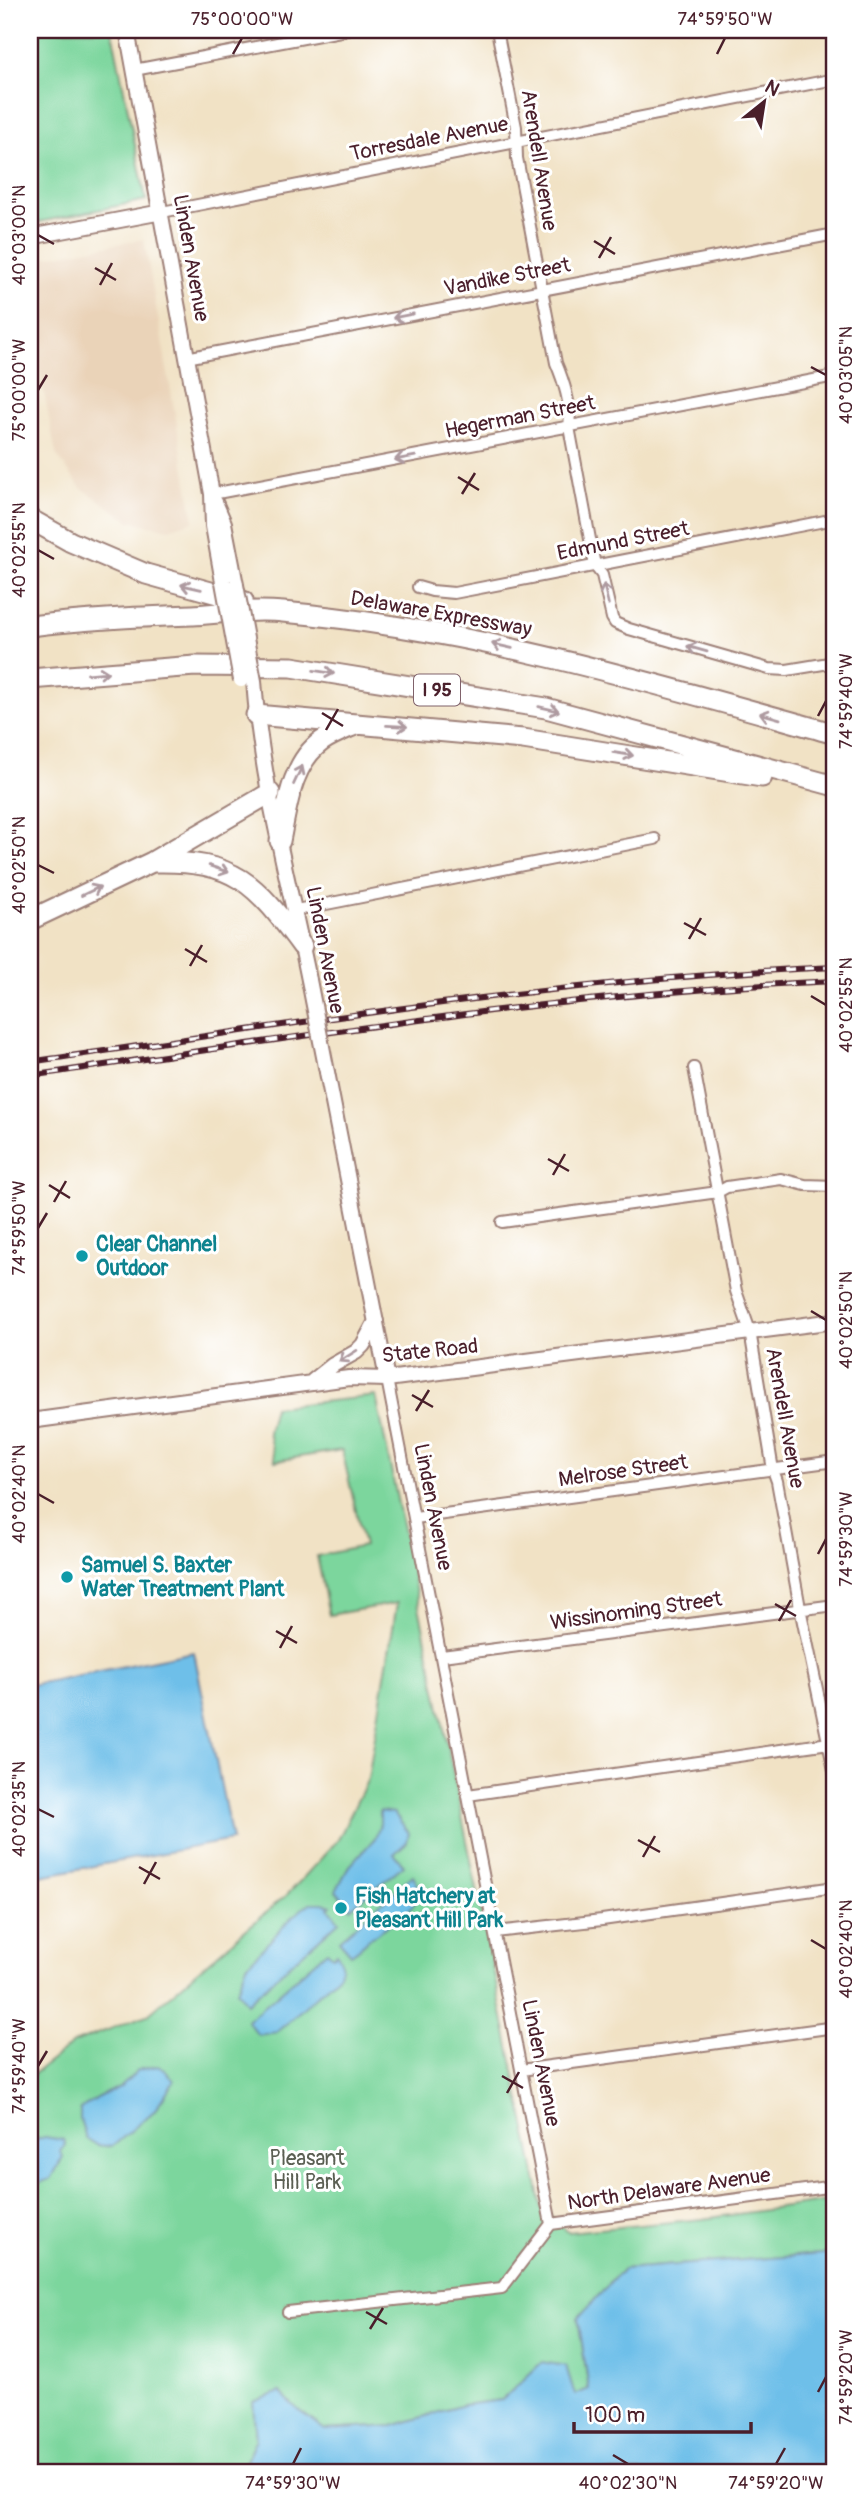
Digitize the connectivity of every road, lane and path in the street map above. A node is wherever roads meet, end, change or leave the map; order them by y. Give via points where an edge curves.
1 (127, 30) edge
2 (346, 30) edge
3 (497, 30) edge
4 (134, 70) junction
5 (835, 79) edge
6 (517, 144) junction
7 (162, 212) junction
8 (835, 234) edge
9 (30, 237) edge
10 (542, 290) junction
11 (186, 358) junction
12 (835, 376) edge
13 (569, 427) junction
14 (212, 494) junction
15 (30, 519) edge
16 (835, 519) edge
17 (595, 566) junction
18 (418, 587) dead end
19 (281, 612) junction
20 (30, 626) edge
21 (835, 662) edge
22 (30, 679) edge
23 (256, 715) junction
24 (358, 724) junction
25 (835, 734) edge
26 (835, 788) edge
27 (270, 793) junction
28 (655, 839) dead end
29 (280, 841) junction
30 (152, 862) junction
31 (296, 910) junction
32 (30, 920) edge
33 (302, 946) junction
34 (694, 1068) dead end
35 (835, 1186) edge
36 (719, 1192) junction
37 (502, 1222) dead end
38 (376, 1321) junction
39 (835, 1321) edge
40 (750, 1331) junction
41 (387, 1379) junction
42 (311, 1383) junction
43 (30, 1421) edge
44 (835, 1461) edge
45 (773, 1470) junction
46 (415, 1518) junction
47 (835, 1605) edge
48 (800, 1608) junction
49 (442, 1656) junction
50 (832, 1744) edge
51 (835, 1775) edge
52 (468, 1795) junction
53 (835, 1887) edge
54 (495, 1932) junction
55 (835, 2027) edge
56 (521, 2070) junction
57 (835, 2186) edge
58 (551, 2224) junction
59 (288, 2312) dead end

1 - 4 street, Linden Avenue
2 - 4 street
3 - 6 street, Arendell Avenue
4 - 7 street, Linden Avenue
5 - 6 street, Torresdale Avenue
6 - 7 street, Torresdale Avenue
6 - 10 street, Arendell Avenue
7 - 9 street, Torresdale Avenue
7 - 11 street, Linden Avenue
8 - 10 street, Vandike Street
10 -> 11 street, Vandike Street
10 - 13 street, Arendell Avenue via 563,378
11 - 14 street, Linden Avenue
12 - 13 street, Hegerman Street
13 -> 14 street, Hegerman Street
13 - 17 street, Arendell Avenue
14 - 23 street, Linden Avenue, bridge via 213,526
19 -> 15 highway via 146,574
16 - 17 street, Edmund Street
17 - 18 street, Edmund Street via 454,593
21 -> 17 street, Arendell Avenue via 769,669 629,629 612,618 602,575
19 - 20 highway, Delaware Expressway via 146,616
25 -> 19 highway, Delaware Expressway via 474,639
22 -> 26 highway, I 95 via 195,666 292,667 546,708
23 - 24 highway
23 - 27 street, Linden Avenue
24 -> 26 highway via 573,746
29 -> 24 highway via 290,792 306,758 321,741
27 - 29 street, Linden Avenue
27 - 30 highway
28 - 31 street
29 - 31 street, Linden Avenue
32 -> 30 highway
30 -> 33 highway via 200,863 238,876 265,898
31 - 33 street, Linden Avenue
33 - 38 street, Linden Avenue, bridge
34 - 36 street, Arendell Avenue
35 - 36 street via 781,1179
36 - 37 street
36 - 40 street, Arendell Avenue via 736,1291
38 - 41 street, Linden Avenue
38 -> 42 street via 356,1353
39 - 40 street, State Road
40 - 41 street, State Road
40 - 45 street, Arendell Avenue
41 - 42 street, State Road
41 - 46 street, Linden Avenue
42 - 43 street, State Road
44 - 45 street, Melrose Street
45 - 46 street, Melrose Street
45 - 48 street, Arendell Avenue
46 - 49 street, Linden Avenue
47 - 48 street, Wissinoming Street
48 - 49 street, Wissinoming Street
48 - 50 street, Arendell Avenue
49 - 52 street, Linden Avenue
50 - 51 street, Arendell Avenue
50 - 52 street
52 - 54 street, Linden Avenue
53 - 54 street
54 - 56 street, Linden Avenue
55 - 56 street
56 - 58 street, Linden Avenue
57 - 58 street, North Delaware Avenue
58 - 59 street, North Delaware Avenue via 502,2288

